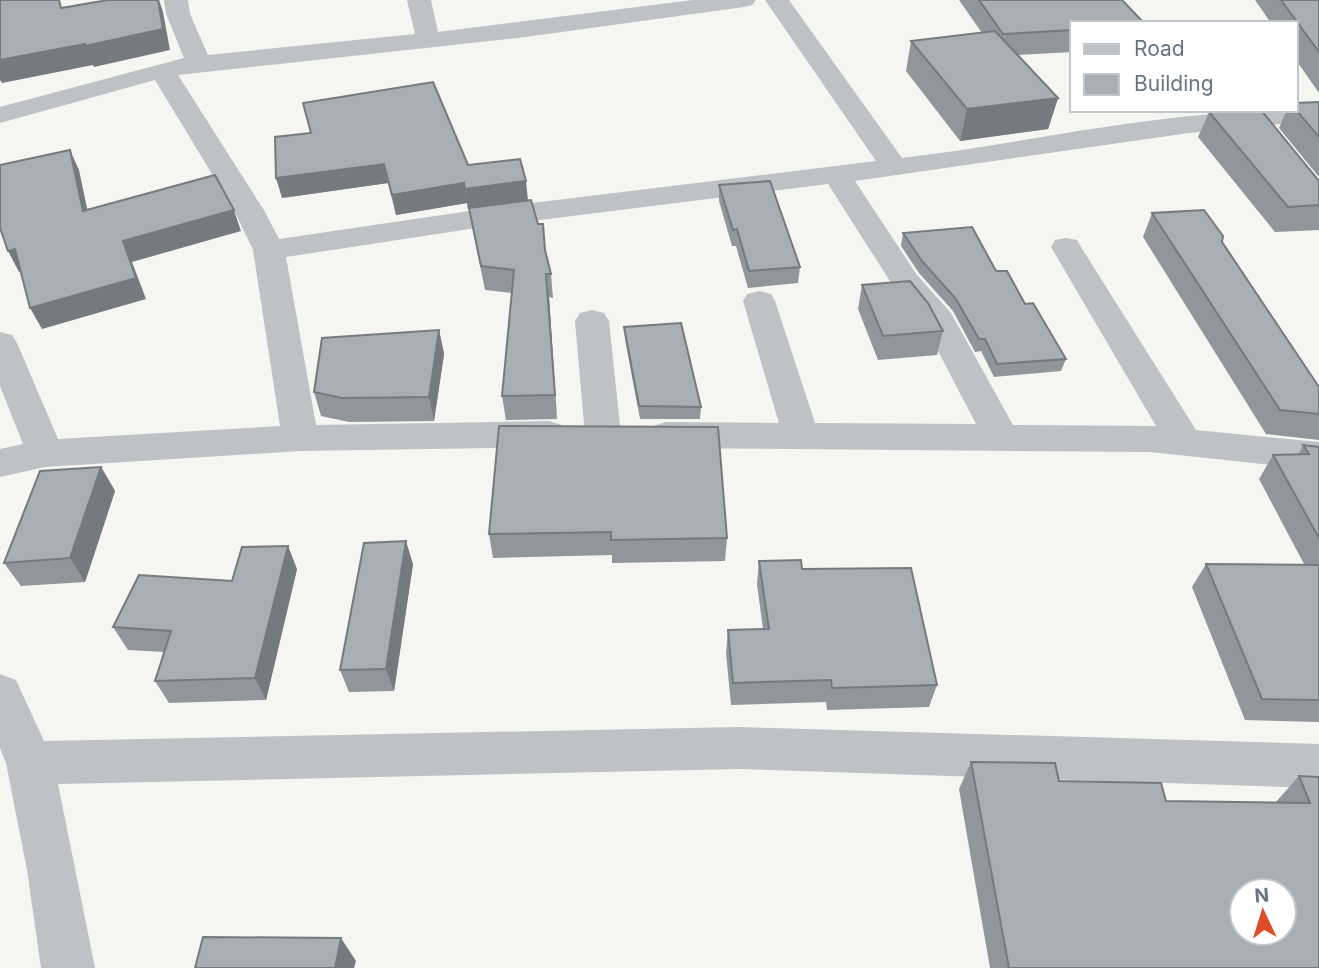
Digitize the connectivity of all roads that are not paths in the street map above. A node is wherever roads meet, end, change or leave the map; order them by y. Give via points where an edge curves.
1 (176, 0) edge
2 (419, 0) edge
3 (744, 0) edge
4 (777, 0) edge
5 (428, 39) junction
6 (199, 63) junction
7 (162, 70) junction
8 (1319, 113) edge
9 (0, 115) edge
10 (894, 167) junction
11 (836, 174) junction
12 (1066, 247) dead end
13 (269, 250) junction
14 (759, 301) dead end
15 (592, 321) dead end
16 (0, 343) edge
17 (603, 435) junction
18 (801, 436) junction
19 (300, 438) junction
20 (1002, 438) junction
21 (1184, 442) junction
22 (46, 453) junction
23 (1319, 456) edge
24 (0, 463) edge
25 (0, 694) edge
26 (30, 763) junction
27 (1319, 766) edge
28 (68, 968) edge

1 - 6 street via 177,14
2 - 5 street
3 - 5 street
4 - 10 street
5 - 6 street
6 - 7 street
7 - 9 street
7 - 13 street
8 - 10 street via 1262,129 1189,125
10 - 11 street
11 - 13 street
11 - 20 street via 906,282 939,321
12 - 21 street
13 - 19 street
14 - 18 street
15 - 17 street
16 - 22 street
17 - 18 street
17 - 19 street
18 - 20 street
19 - 22 street
20 - 21 street
21 - 23 street
22 - 24 street
25 - 26 street
26 - 27 street via 739,748
26 - 28 street

